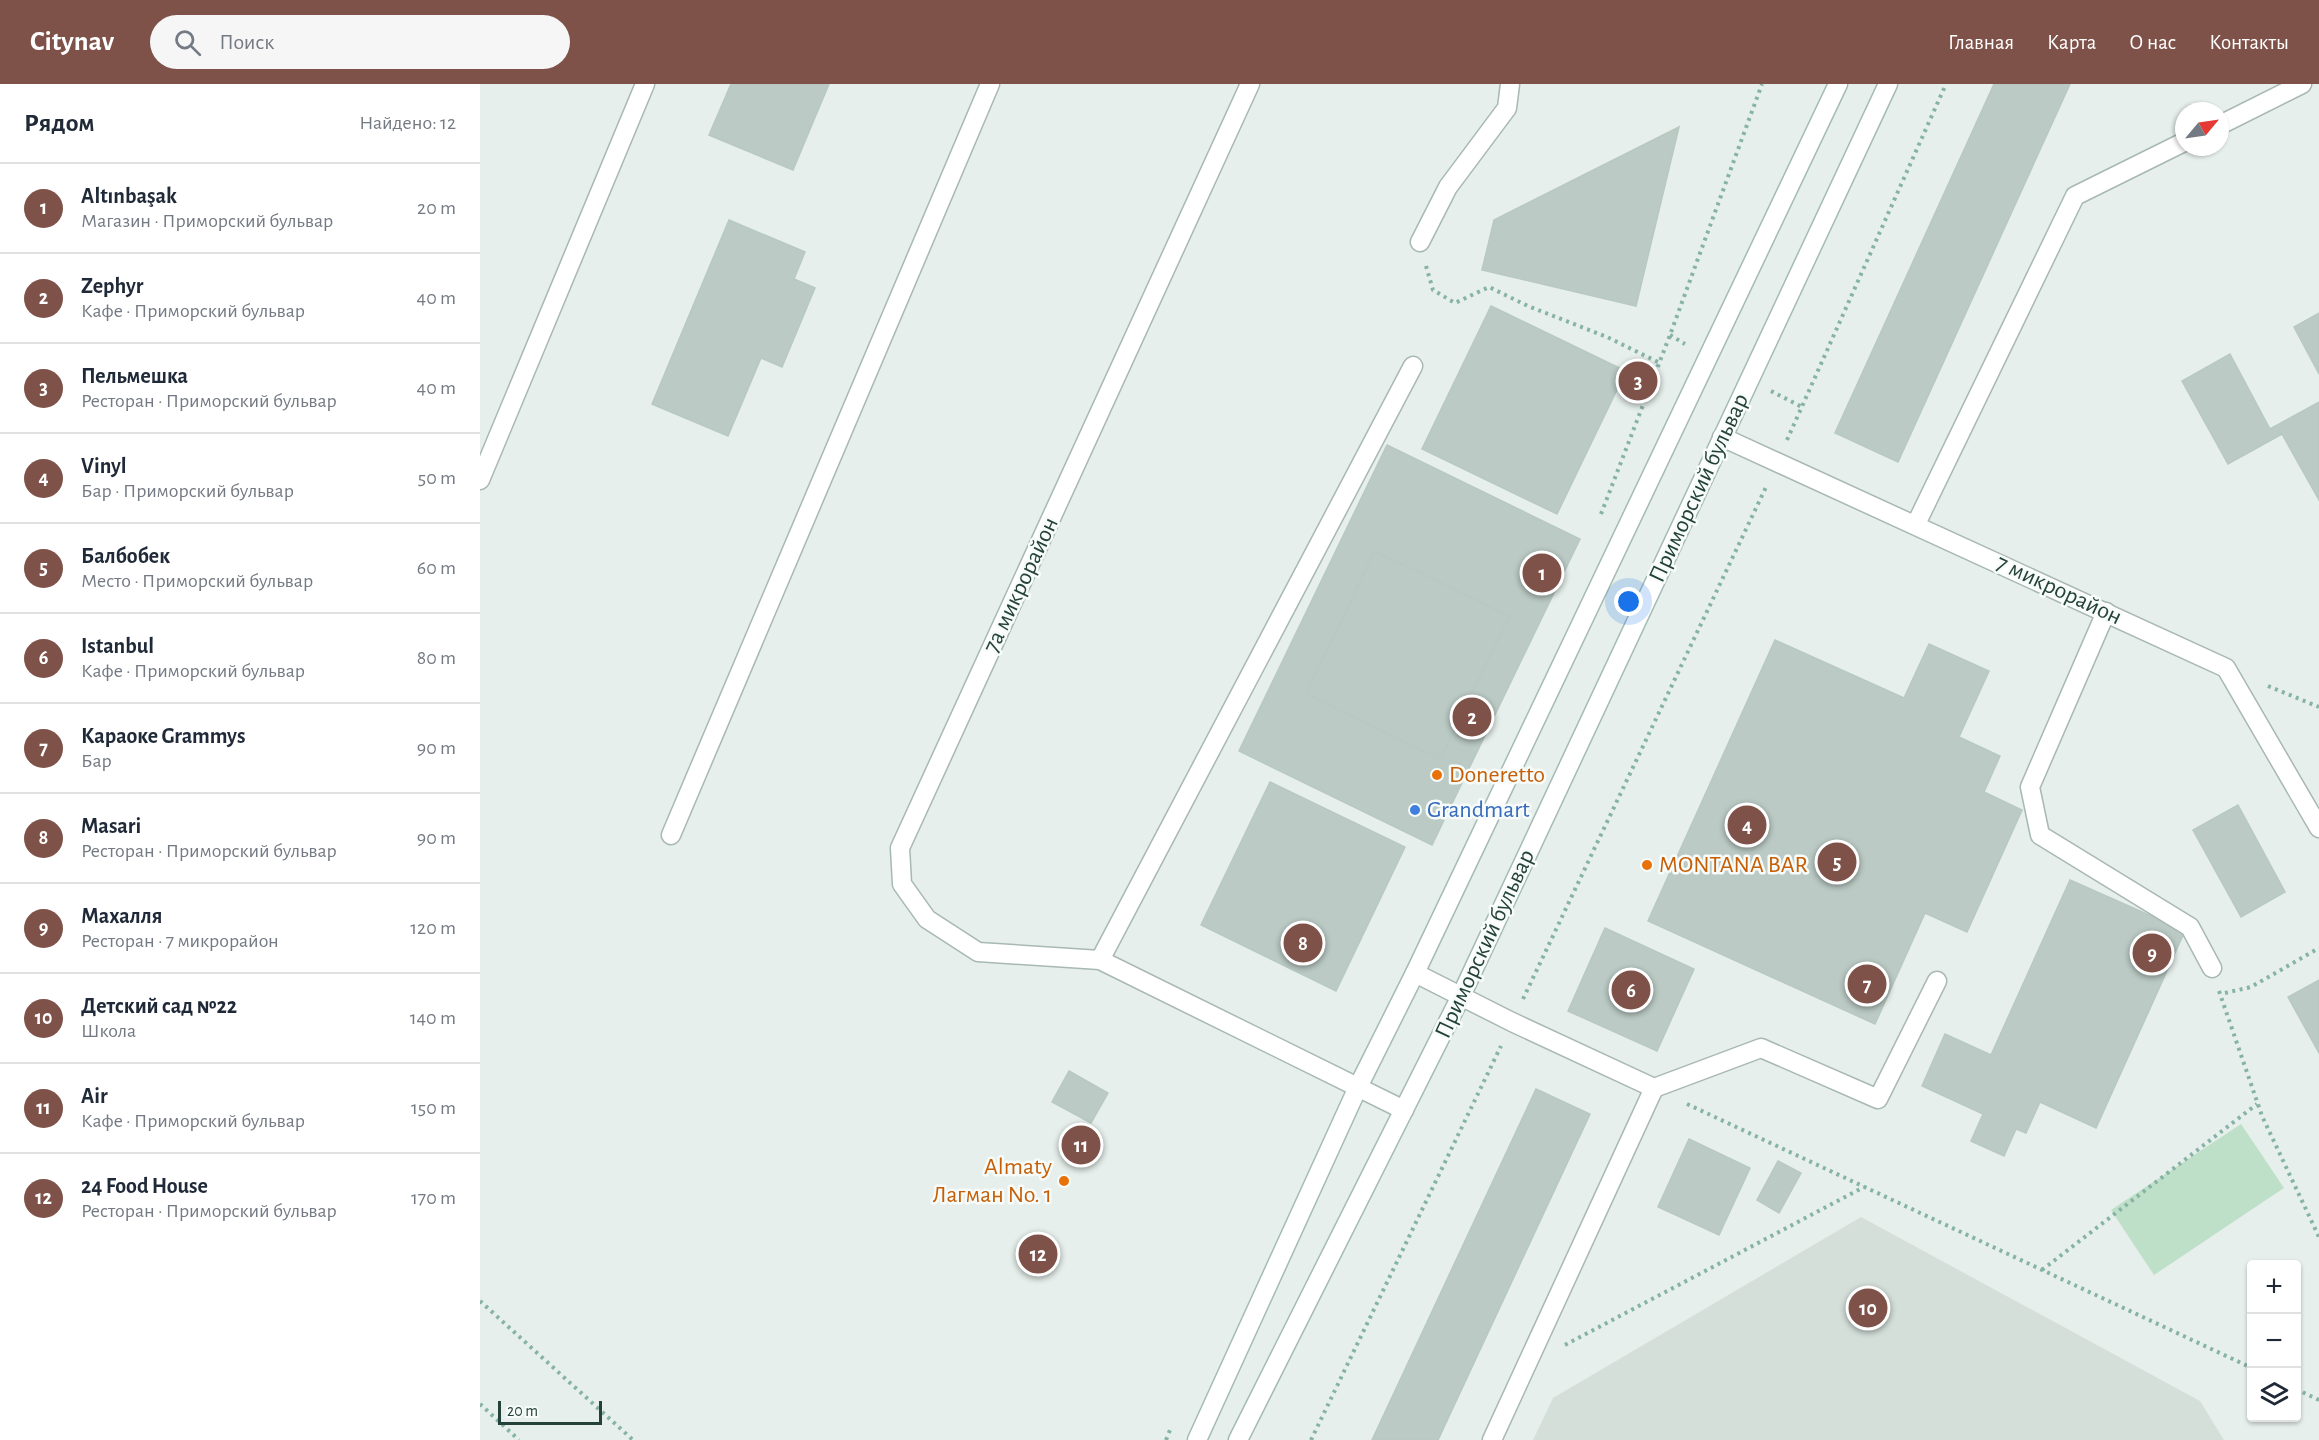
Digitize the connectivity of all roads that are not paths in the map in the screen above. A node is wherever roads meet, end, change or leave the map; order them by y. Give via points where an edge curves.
1 (645, 84) edge
2 (990, 84) edge
3 (1251, 84) edge
4 (1510, 84) edge
5 (1838, 84) edge
6 (1888, 84) edge
7 (2302, 84) edge
8 (2229, 120) edge
9 (2175, 146) edge
10 (1420, 242) road end
11 (1413, 366) dead end
12 (1722, 437) junction
13 (480, 480) edge
14 (1916, 524) junction
15 (2106, 612) junction
16 (2319, 828) edge
17 (671, 835) dead end
18 (1100, 960) junction
19 (2212, 968) road end
20 (1415, 973) junction
21 (1936, 981) dead end
22 (1461, 996) junction
23 (1358, 1087) junction
24 (1654, 1088) junction
25 (1404, 1110) junction
26 (1197, 1440) edge
27 (1238, 1440) edge
28 (1492, 1440) edge

1 - 13 street
2 - 17 street
3 - 18 street, 7а микрорайон via 900,848 902,884 927,919 978,952
4 - 10 street via 1508,108 1448,187
5 - 20 street, Приморский бульвар
6 - 12 street, Приморский бульвар
7 - 8 street
9 - 14 street via 2075,196
11 - 18 street
12 - 14 street, 7 микрорайон
12 - 22 street, Приморский бульвар
14 - 15 street, 7 микрорайон
15 - 16 street, 7 микрорайон via 2226,668
15 - 19 street via 2030,787 2040,835 2190,927
18 - 23 street
20 - 22 street
20 - 23 street, Приморский бульвар
21 - 24 street via 1878,1099 1761,1048
22 - 24 street
22 - 25 street, Приморский бульвар
23 - 25 street
23 - 26 street, Приморский бульвар
24 - 28 street
25 - 27 street, Приморский бульвар

